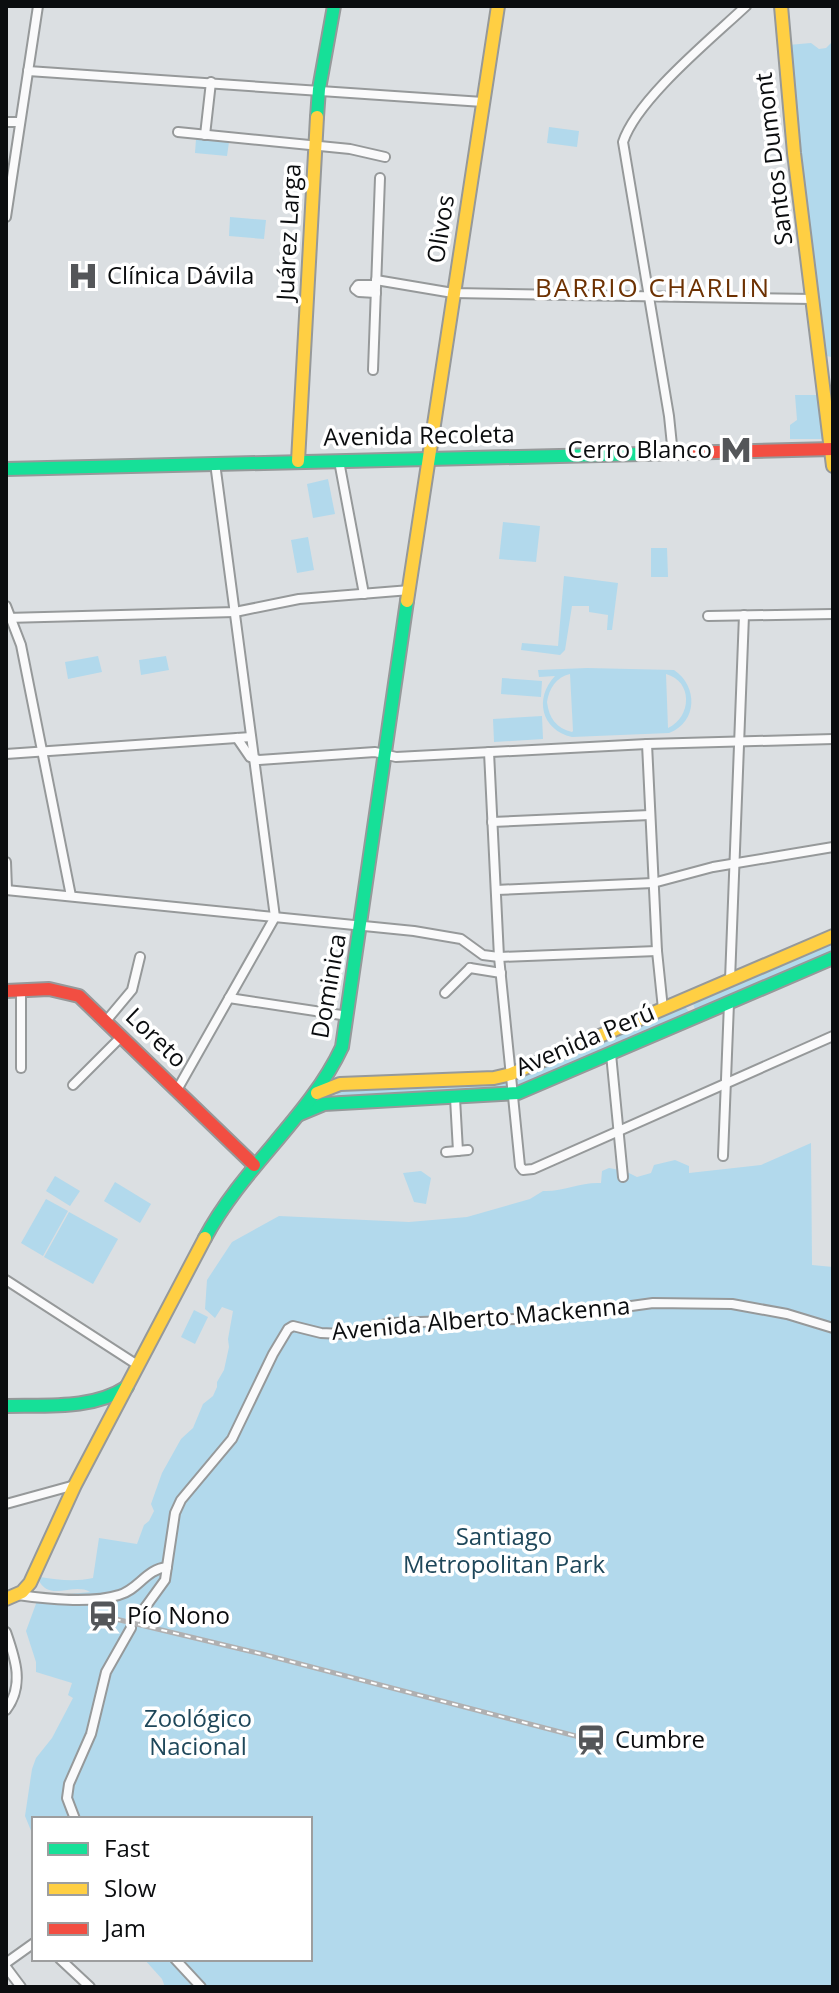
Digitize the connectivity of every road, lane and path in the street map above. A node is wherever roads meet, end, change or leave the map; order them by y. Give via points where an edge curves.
1 (38, 6) edge
2 (334, 6) edge
3 (498, 6) edge
4 (746, 6) edge
5 (781, 6) edge
6 (28, 71) junction
7 (211, 82) junction
8 (319, 89) junction
9 (483, 102) junction
10 (6, 122) edge
11 (20, 122) junction
12 (178, 132) dead end
13 (205, 135) junction
14 (315, 146) junction
15 (385, 157) dead end
16 (380, 178) dead end
17 (6, 217) edge
18 (376, 286) junction
19 (453, 293) junction
20 (649, 295) junction
21 (813, 299) junction
22 (373, 370) dead end
23 (833, 450) edge
24 (673, 455) junction
25 (428, 458) junction
26 (339, 460) junction
27 (298, 461) junction
28 (215, 463) junction
29 (833, 466) edge
30 (6, 469) edge
31 (410, 590) junction
32 (364, 594) junction
33 (6, 606) edge
34 (235, 612) junction
35 (833, 614) edge
36 (744, 615) junction
37 (708, 616) dead end
38 (8, 618) edge
39 (251, 737) junction
40 (237, 738) junction
41 (833, 739) edge
42 (739, 741) junction
43 (647, 744) junction
44 (41, 752) junction
45 (489, 752) junction
46 (6, 754) edge
47 (386, 755) junction
48 (254, 759) junction
49 (650, 815) junction
50 (492, 822) junction
51 (833, 847) edge
52 (6, 862) edge
53 (735, 863) junction
54 (653, 883) junction
55 (7, 890) edge
56 (496, 890) junction
57 (71, 896) junction
58 (275, 917) junction
59 (362, 926) junction
60 (833, 936) edge
61 (473, 946) junction
62 (657, 951) junction
63 (140, 957) dead end
64 (499, 957) junction
65 (833, 958) edge
66 (470, 968) junction
67 (501, 973) junction
68 (730, 980) junction
69 (21, 990) junction
70 (6, 991) edge
71 (445, 993) dead end
72 (692, 997) junction
73 (229, 998) junction
74 (729, 1003) junction
75 (663, 1009) junction
76 (348, 1016) junction
77 (700, 1016) junction
78 (106, 1021) junction
79 (122, 1036) junction
80 (833, 1036) edge
81 (611, 1054) junction
82 (21, 1068) dead end
83 (511, 1074) junction
84 (329, 1081) junction
85 (726, 1083) junction
86 (73, 1085) dead end
87 (177, 1090) junction
88 (513, 1094) junction
89 (455, 1098) junction
90 (347, 1104) junction
91 (295, 1118) junction
92 (619, 1129) junction
93 (446, 1152) dead end
94 (723, 1156) dead end
95 (254, 1165) junction
96 (623, 1177) dead end
97 (6, 1280) edge
98 (833, 1328) edge
99 (139, 1366) junction
100 (129, 1385) junction
101 (101, 1400) junction
102 (6, 1406) edge
103 (112, 1417) junction
104 (75, 1485) junction
105 (6, 1504) edge
106 (167, 1567) junction
107 (30, 1583) junction
108 (11, 1597) edge
109 (49, 1599) junction
110 (6, 1632) edge
111 (9, 1654) edge
112 (6, 1710) edge
113 (74, 1817) edge
114 (32, 1945) edge
115 (62, 1961) edge
116 (177, 1961) edge
117 (6, 1965) edge
118 (21, 1987) edge
119 (90, 1987) edge
120 (201, 1987) edge

1 - 6 street
2 - 8 main road, Juárez Larga
3 - 9 main road, Olivos
4 - 20 street via 659,89 625,137 623,153
5 - 21 main road, Santos Dumont
6 - 7 street
6 - 11 street
7 - 8 street
7 - 13 street
8 - 9 street
8 - 14 main road, Juárez Larga
9 - 19 main road, Olivos
10 - 11 street
11 - 17 street
12 - 13 street
13 - 14 street
14 - 15 street
14 - 27 main road, Juárez Larga
16 - 18 street
18 - 19 street
18 - 22 street
19 - 20 street
19 - 25 main road, Olivos
20 - 21 street
20 - 24 street
21 - 23 main road, Santos Dumont
23 - 24 main road, Avenida Recoleta
23 - 29 main road, Santos Dumont
24 - 25 main road, Avenida Recoleta
25 - 26 main road, Avenida Recoleta
25 - 31 main road, Dominica
26 - 27 main road, Avenida Recoleta
26 - 32 street
27 - 28 main road, Avenida Recoleta
28 - 30 main road, Avenida Recoleta
28 - 34 street
31 - 32 street
31 - 47 main road, Dominica
32 - 34 street via 299,599
33 - 38 street
34 - 38 street
34 - 39 street
35 - 36 street
36 - 37 street
36 - 42 street
38 - 44 street via 21,645
39 - 40 street
39 - 48 street
40 - 44 street
40 - 48 street
41 - 42 street
42 - 43 street
42 - 53 street
43 - 45 street
43 - 49 street
44 - 46 street
44 - 57 street
45 - 47 street
45 - 50 street
47 - 48 street
47 - 59 main road, Dominica
48 - 58 street
49 - 50 street
49 - 54 street
50 - 56 street
51 - 53 street
52 - 55 street
53 - 54 street
53 - 68 street
54 - 56 street
54 - 62 street
55 - 57 street
56 - 64 street
57 - 58 street
58 - 59 street
58 - 73 street
59 - 61 street via 457,938
59 - 76 main road, Dominica
60 - 68 main road, Avenida Perú
61 - 64 street via 483,955
61 - 66 street
62 - 64 street
62 - 75 street
63 - 78 street via 132,990
64 - 67 street
65 - 74 main road, Avenida Perú
66 - 67 street
66 - 71 street
67 - 83 street
68 - 72 main road, Avenida Perú
69 - 70 main road, Loreto
69 - 78 main road, Loreto via 73,994
69 - 82 street
72 - 75 main road, Avenida Perú
72 - 77 main road via 689,1009
73 - 76 street
73 - 87 street
74 - 77 main road, Avenida Perú
74 - 85 street
75 - 83 main road, Avenida Perú
76 - 84 main road, Dominica
77 - 81 main road, Avenida Perú
78 - 79 main road, Loreto
79 - 86 street
79 - 87 main road, Loreto
80 - 85 street
81 - 88 main road, Avenida Perú
81 - 92 street
83 - 84 main road, Avenida Perú
83 - 88 street
84 - 90 main road via 334,1097
84 - 91 main road, Avenida Perú
85 - 92 street
85 - 94 street
87 - 95 main road, Loreto
88 - 89 main road, Avenida Perú
88 - 92 street via 523,1170
89 - 90 main road, Avenida Perú
89 - 93 street via 463,1150
90 - 91 main road, Avenida Perú via 314,1106
91 - 95 main road
92 - 96 street
95 - 99 main road via 213,1222
97 - 99 street
98 - 106 street, Avenida Alberto Mackenna via 732,1304 674,1303 544,1318 390,1323 342,1334 293,1326 273,1354 232,1439 181,1500
99 - 100 main road
100 - 101 main road
100 - 103 main road
101 - 102 main road
101 - 103 main road via 111,1405
103 - 104 main road
104 - 105 street
104 - 107 main road
106 - 109 street via 119,1596
106 - 113 street via 165,1580 106,1672 91,1734 69,1784 67,1798
107 - 108 main road
107 - 109 street
108 - 109 street
110 - 111 street
111 - 112 street via 17,1684
114 - 117 street
115 - 119 street
116 - 120 street
117 - 118 street

